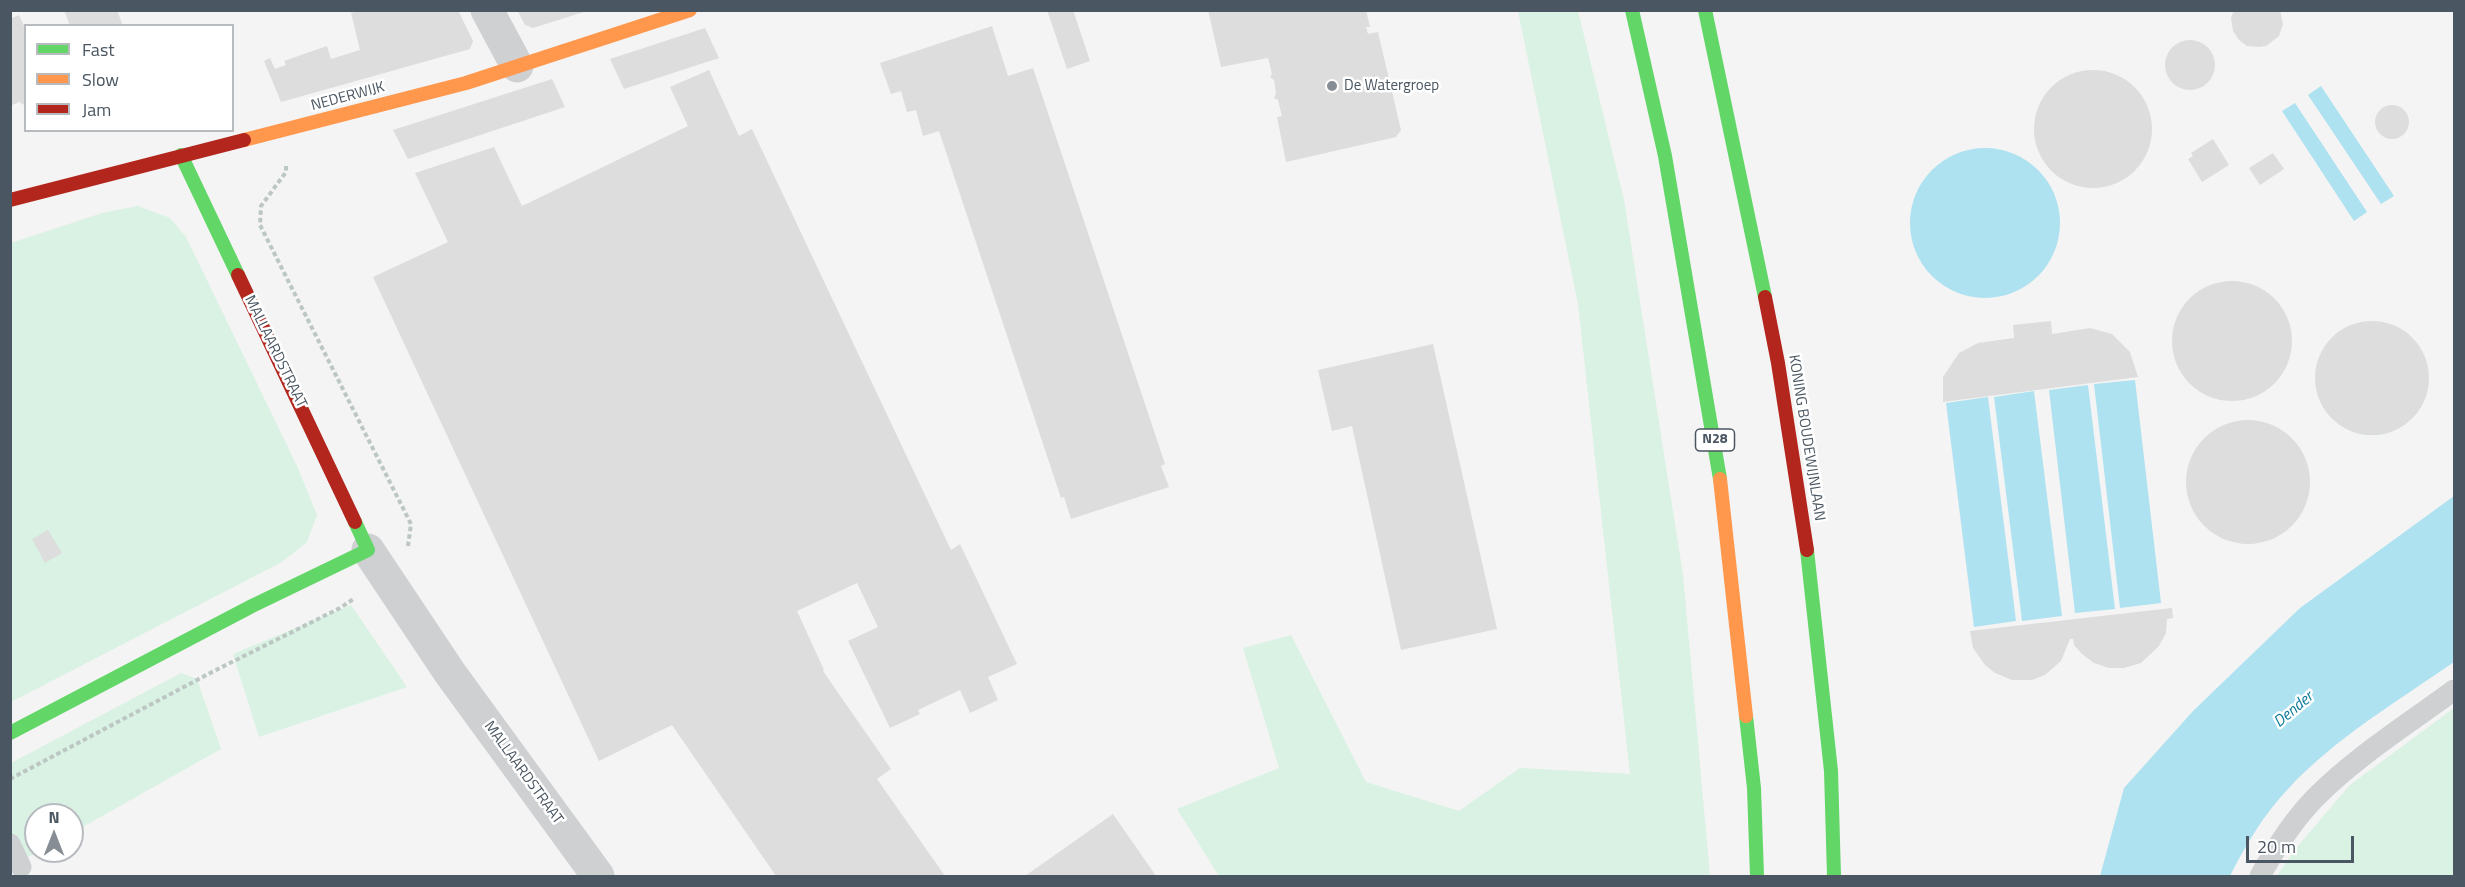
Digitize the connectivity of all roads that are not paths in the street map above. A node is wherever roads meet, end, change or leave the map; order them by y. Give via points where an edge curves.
1 (487, 10) edge
2 (690, 10) edge
3 (1632, 10) edge
4 (1705, 10) edge
5 (517, 66) junction
6 (181, 155) junction
7 (10, 200) edge
8 (376, 563) junction
9 (2454, 690) edge
10 (10, 733) edge
11 (10, 844) edge
12 (21, 867) dead end
13 (598, 876) edge
14 (1757, 876) edge
15 (1834, 876) edge
16 (2260, 876) edge

1 - 5 street
2 - 5 main road, NEDERWIJK
3 - 14 main road, N28 via 1665,156 1718,456 1754,788
4 - 15 main road, KONING BOUDEWIJNLAAN via 1776,352 1806,544 1831,771
5 - 6 main road, NEDERWIJK via 466,83
6 - 7 main road, NEDERWIJK
6 - 8 main road, MALLAARDSTRAAT
8 - 10 main road via 252,606
8 - 13 street, MALLAARDSTRAAT via 450,673
9 - 16 lane via 2315,798
11 - 12 lane

